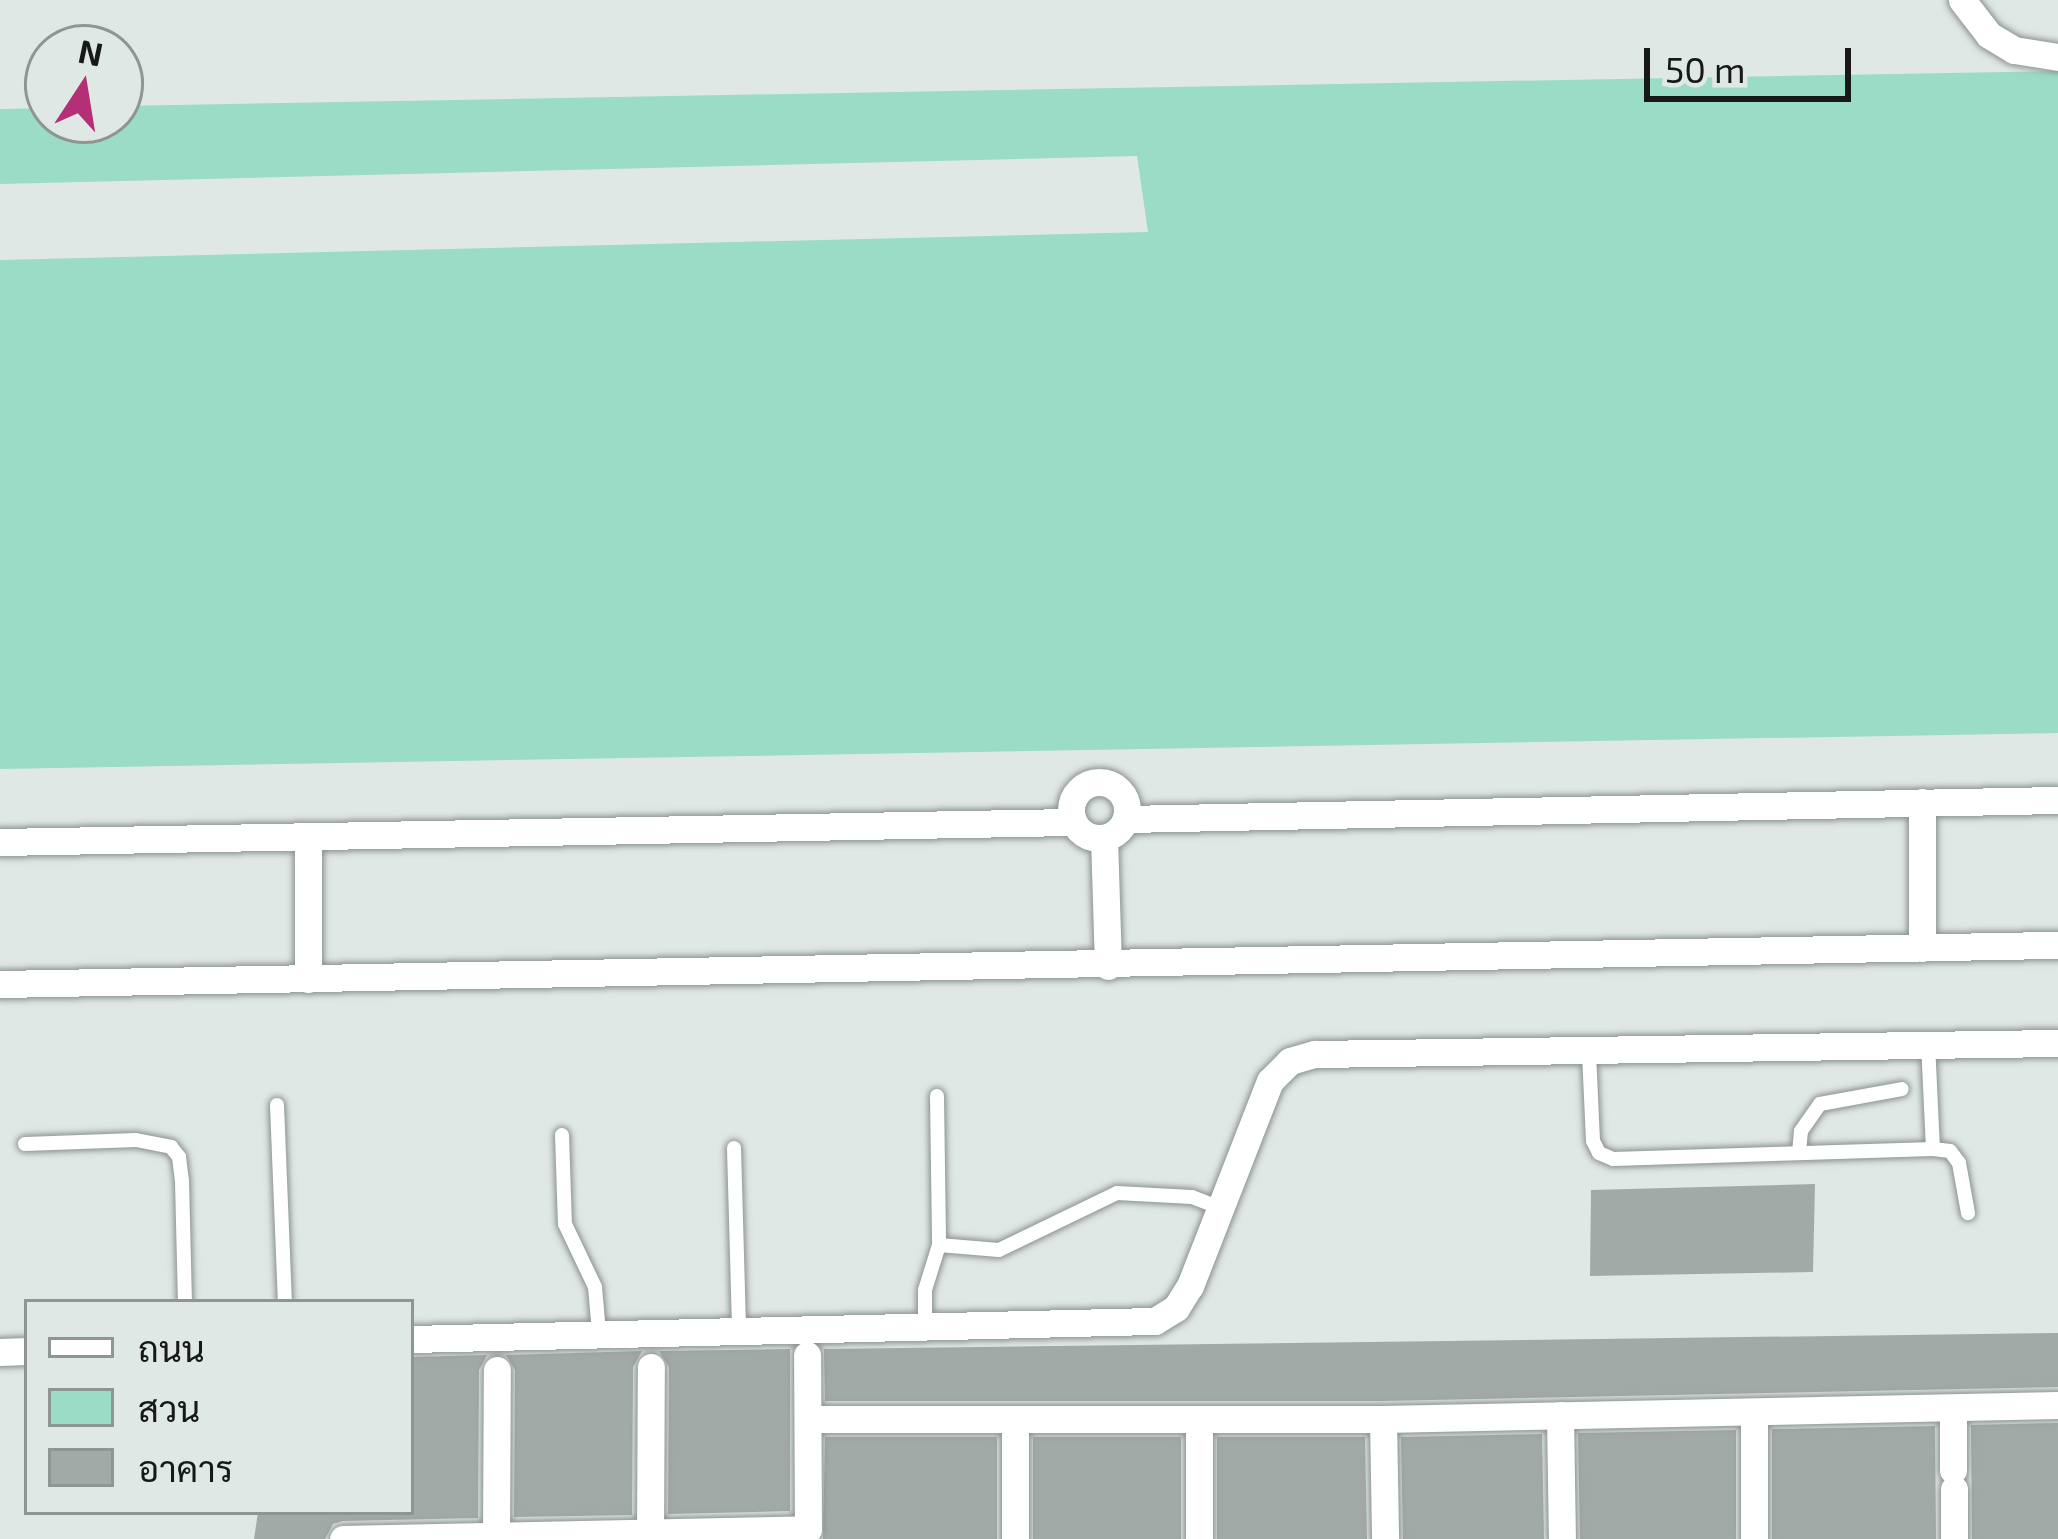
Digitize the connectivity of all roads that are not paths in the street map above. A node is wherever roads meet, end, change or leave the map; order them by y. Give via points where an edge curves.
1 (1962, 0) edge
2 (2058, 57) edge
3 (2058, 800) edge
4 (1922, 802) junction
5 (1126, 819) junction
6 (1073, 822) junction
7 (308, 836) junction
8 (1104, 838) junction
9 (0, 842) edge
10 (2058, 945) edge
11 (1922, 948) junction
12 (1108, 966) junction
13 (308, 979) junction
14 (0, 984) edge
15 (2058, 1042) edge
16 (1928, 1043) junction
17 (1589, 1053) junction
18 (1902, 1089) dead end
19 (937, 1096) dead end
20 (277, 1105) dead end
21 (562, 1135) dead end
22 (25, 1144) dead end
23 (734, 1148) dead end
24 (1934, 1149) junction
25 (1799, 1153) junction
26 (1224, 1209) junction
27 (1967, 1213) dead end
28 (939, 1245) junction
29 (185, 1299) edge
30 (285, 1299) edge
31 (925, 1325) junction
32 (739, 1328) junction
33 (599, 1333) junction
34 (414, 1340) edge
35 (807, 1354) dead end
36 (651, 1366) dead end
37 (497, 1370) dead end
38 (2058, 1405) edge
39 (1953, 1408) junction
40 (1754, 1414) junction
41 (1560, 1415) junction
42 (809, 1419) junction
43 (1015, 1419) junction
44 (1383, 1419) junction
45 (1199, 1420) junction
46 (650, 1534) junction
47 (808, 1534) edge
48 (496, 1536) edge
49 (344, 1539) edge
50 (1015, 1539) edge
51 (1199, 1539) edge
52 (1385, 1539) edge
53 (1562, 1539) edge
54 (1754, 1539) edge
55 (1954, 1539) edge

1 - 2 street via 2001,42
3 - 4 street
4 - 5 street
4 - 11 street
5 - 6 street via 1123,796 1097,782 1074,796
5 - 8 street
6 - 7 street
6 - 8 street via 1083,834
7 - 9 street
7 - 13 street
8 - 12 street
10 - 11 street
11 - 12 street
12 - 13 street
13 - 14 street
15 - 16 street
16 - 17 street
16 - 24 lane
17 - 25 lane via 1599,1153
17 - 26 street via 1315,1054 1290,1061 1270,1081
18 - 25 lane via 1820,1104 1801,1131
19 - 28 lane
20 - 30 lane
21 - 33 lane via 565,1224 595,1286
22 - 29 lane via 136,1140 172,1147 182,1181
23 - 32 lane
24 - 25 lane
24 - 27 lane via 1959,1162
26 - 28 lane via 1192,1197 1117,1193 999,1250
26 - 31 street via 1190,1286 1155,1321
28 - 31 lane via 925,1290
31 - 32 street
32 - 33 street
33 - 34 street
35 - 42 street
36 - 46 street
37 - 48 street
38 - 39 street
39 - 40 street
39 - 55 street
40 - 41 street
40 - 54 street
41 - 44 street
41 - 53 street
42 - 43 street
42 - 47 street
43 - 45 street
43 - 50 street
44 - 45 street
44 - 52 street
45 - 51 street
46 - 47 street
46 - 48 street
48 - 49 street

